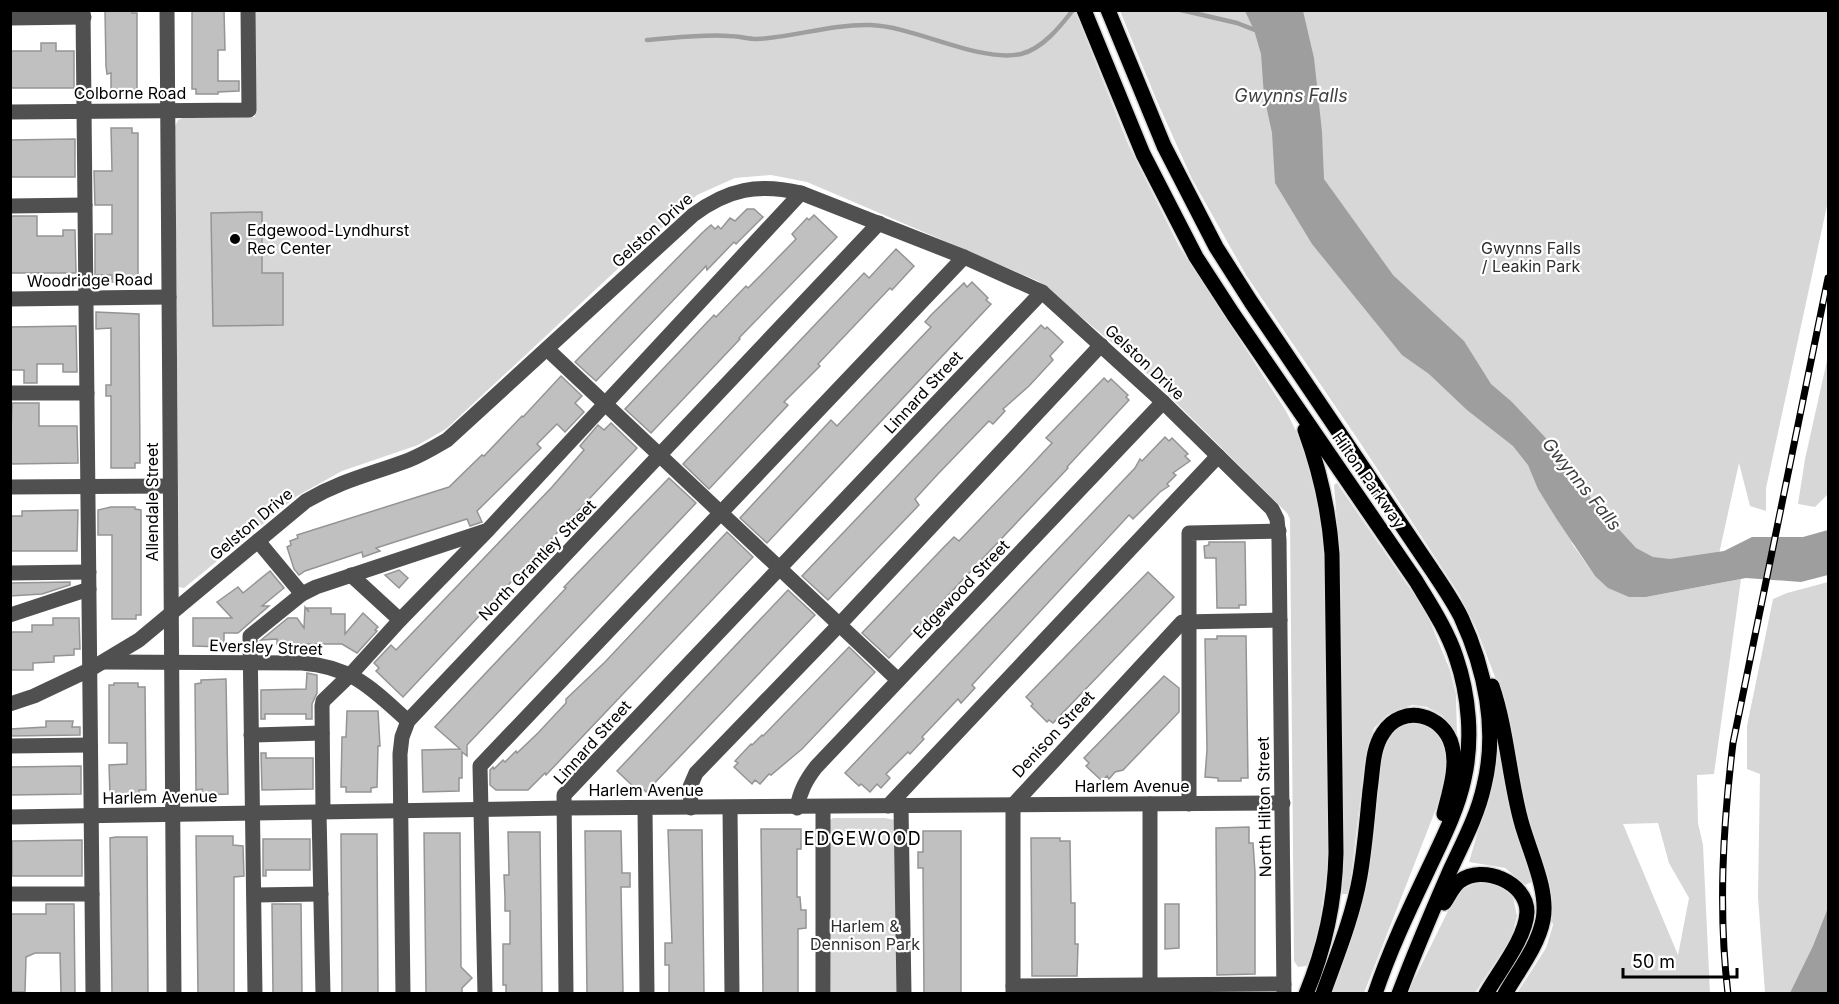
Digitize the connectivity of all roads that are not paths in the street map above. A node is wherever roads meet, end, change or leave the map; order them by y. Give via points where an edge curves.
1 (167, 10) edge
2 (249, 10) edge
3 (1084, 10) edge
4 (1108, 10) edge
5 (83, 14) edge
6 (10, 18) edge
7 (167, 111) junction
8 (10, 112) edge
9 (84, 112) junction
10 (801, 193) junction
11 (85, 205) junction
12 (10, 206) edge
13 (879, 224) junction
14 (964, 257) junction
15 (1042, 292) junction
16 (169, 297) junction
17 (86, 298) junction
18 (10, 299) edge
19 (1101, 345) junction
20 (547, 349) junction
21 (10, 393) edge
22 (87, 393) junction
23 (1163, 402) junction
24 (606, 404) junction
25 (1297, 407) junction
26 (661, 456) junction
27 (1218, 456) junction
28 (170, 486) junction
29 (10, 487) edge
30 (88, 487) junction
31 (720, 512) junction
32 (488, 530) junction
33 (1279, 531) junction
34 (258, 541) junction
35 (780, 568) junction
36 (10, 573) edge
37 (88, 573) junction
38 (351, 575) junction
39 (89, 590) junction
40 (302, 594) junction
41 (171, 614) junction
42 (10, 615) edge
43 (400, 620) junction
44 (1280, 620) junction
45 (1189, 622) junction
46 (839, 625) junction
47 (1475, 652) junction
48 (105, 662) junction
49 (171, 662) junction
50 (250, 663) junction
51 (89, 670) junction
52 (351, 674) junction
53 (898, 680) junction
54 (10, 704) edge
55 (408, 721) junction
56 (322, 733) junction
57 (251, 735) junction
58 (90, 745) junction
59 (10, 746) edge
60 (1282, 803) junction
61 (1149, 804) junction
62 (1189, 804) junction
63 (1013, 805) junction
64 (895, 806) junction
65 (823, 807) junction
66 (564, 808) junction
67 (645, 808) junction
68 (691, 808) junction
69 (730, 808) junction
70 (797, 808) junction
71 (481, 810) junction
72 (401, 811) junction
73 (321, 812) junction
74 (253, 814) junction
75 (91, 816) junction
76 (173, 816) junction
77 (10, 817) edge
78 (1435, 855) junction
79 (10, 894) edge
80 (92, 894) junction
81 (321, 894) junction
82 (254, 895) junction
83 (1418, 944) junction
84 (1150, 985) junction
85 (1284, 989) edge
86 (1013, 990) edge
87 (93, 993) edge
88 (174, 993) edge
89 (255, 993) edge
90 (323, 993) edge
91 (403, 993) edge
92 (485, 993) edge
93 (566, 993) edge
94 (646, 993) edge
95 (732, 993) edge
96 (823, 993) edge
97 (904, 993) edge
98 (1306, 993) edge
99 (1323, 993) edge
100 (1375, 993) edge
101 (1399, 993) edge
102 (1486, 993) edge
103 (1505, 993) edge

1 - 7 street, Allendale Street
2 - 7 street, Colborne Road via 249,110
3 - 25 main road, Hilton Parkway via 1143,154 1196,257
4 - 47 main road, Hilton Parkway via 1164,146 1216,247 1432,570 1460,615
5 - 6 street
5 - 9 street
7 - 9 street, Colborne Road
7 - 16 street, Allendale Street
8 - 9 street, Colborne Road
9 - 11 street
10 - 13 street, Gelston Drive
10 - 20 street, Gelston Drive via 760,187 724,195 709,203
10 - 24 street
11 - 12 street
11 - 17 street
13 - 14 street, Gelston Drive
13 - 26 street, North Grantley Street
14 - 15 street, Gelston Drive
14 - 31 street
15 - 19 street, Gelston Drive
15 - 35 street, Linnard Street
16 - 17 street, Woodridge Road
16 - 28 street, Allendale Street
17 - 18 street, Woodridge Road
17 - 22 street
19 - 23 street, Gelston Drive
19 - 46 street
20 - 24 street
20 - 34 street, Gelston Drive via 447,440 411,459 327,488
21 - 22 street
22 - 30 street
23 - 27 street, Gelston Drive
23 - 53 street, Edgewood Street
24 - 26 street
24 - 32 street
25 - 78 main road, Hilton Parkway via 1416,581 1442,623 1456,658 1469,725 1468,755 1453,815
25 - 98 main road via 1321,477 1332,554 1335,887 1324,943
26 - 31 street
26 - 55 street, North Grantley Street
27 - 33 street, Gelston Drive via 1272,508
27 - 64 street
28 - 30 street
28 - 41 street, Allendale Street
29 - 30 street
30 - 37 street
31 - 35 street
31 - 71 street via 480,766
32 - 38 street
32 - 43 street
33 - 44 street, Gelston Drive
33 - 45 street via 1189,533
34 - 40 street
34 - 41 street, Gelston Drive
35 - 46 street
35 - 66 street, Linnard Street via 564,795
36 - 37 street
37 - 39 street
38 - 40 street
38 - 43 street
39 - 42 street
39 - 51 street
40 - 50 street via 250,636
41 - 48 street, Gelston Drive
41 - 49 street, Allendale Street
43 - 52 street
44 - 45 street
44 - 60 street, North Hilton Street
45 - 62 street
45 - 63 street, Denison Street via 1182,622
46 - 53 street
46 - 68 street via 696,774 690,787
47 - 83 main road, Hilton Parkway via 1490,725 1484,786 1472,825
47 - 103 main road via 1497,703 1521,821 1544,903 1538,937
48 - 49 street, Eversley Street
48 - 51 street, Gelston Drive
49 - 50 street, Eversley Street
49 - 76 street, Allendale Street
50 - 52 street, Eversley Street via 317,664
50 - 57 street
51 - 54 street, Gelston Drive
51 - 58 street
52 - 55 street, Eversley Street
52 - 56 street via 324,701
53 - 70 street, Edgewood Street via 816,767 800,793
55 - 72 street, North Grantley Street via 400,753
56 - 57 street
56 - 73 street
57 - 74 street
58 - 59 street
58 - 75 street
60 - 62 street, Harlem Avenue
60 - 85 street, North Hilton Street
61 - 62 street, Harlem Avenue
61 - 63 street, Harlem Avenue
61 - 84 street
63 - 64 street, Harlem Avenue
63 - 86 street
64 - 65 street, Harlem Avenue
64 - 97 street
65 - 70 street, Harlem Avenue
65 - 96 street
66 - 67 street, Harlem Avenue
66 - 71 street, Harlem Avenue
66 - 93 street, Linnard Street
67 - 68 street, Harlem Avenue
67 - 94 street
68 - 69 street, Harlem Avenue
69 - 70 street, Harlem Avenue
69 - 95 street
71 - 72 street, Harlem Avenue
71 - 92 street
72 - 73 street, Harlem Avenue
72 - 91 street, North Grantley Street
73 - 74 street, Harlem Avenue
73 - 81 street
74 - 76 street, Harlem Avenue
74 - 82 street
75 - 76 street, Harlem Avenue
75 - 77 street, Harlem Avenue
75 - 80 street
76 - 88 street, Allendale Street
78 - 99 main road via 1451,781 1453,748 1442,726 1421,715 1409,715 1388,726 1376,747 1359,879 1341,946
78 - 100 main road, Hilton Parkway via 1389,952
79 - 80 street
80 - 87 street
81 - 82 street
81 - 90 street
82 - 89 street
83 - 101 main road, Hilton Parkway
83 - 102 main road via 1458,882 1481,874 1510,882 1527,910 1523,932
84 - 85 street
84 - 86 street

